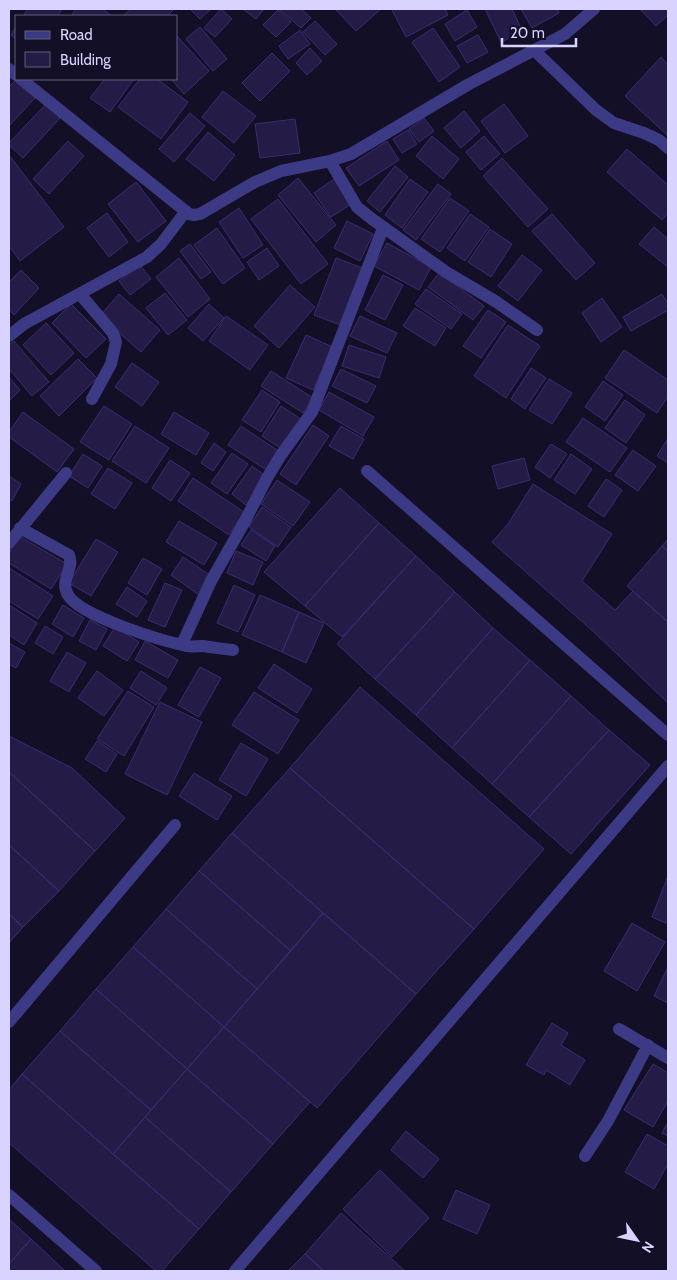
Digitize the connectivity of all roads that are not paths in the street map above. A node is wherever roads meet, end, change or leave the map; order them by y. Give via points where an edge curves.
1 (594, 9) edge
2 (535, 51) junction
3 (22, 80) edge
4 (668, 148) edge
5 (330, 161) junction
6 (186, 211) junction
7 (383, 228) junction
8 (80, 294) junction
9 (537, 330) dead end
10 (9, 336) edge
11 (92, 399) dead end
12 (367, 470) dead end
13 (66, 473) dead end
14 (20, 528) junction
15 (9, 543) edge
16 (182, 644) junction
17 (233, 650) dead end
18 (668, 735) edge
19 (668, 766) edge
20 (175, 824) dead end
21 (9, 1022) edge
22 (619, 1029) dead end
23 (648, 1045) junction
24 (668, 1058) edge
25 (585, 1156) dead end
26 (9, 1195) edge
27 (96, 1271) edge
28 (235, 1271) edge

1 - 2 street via 565,34
2 - 4 street via 596,110 614,123 652,136
2 - 5 street via 469,84 352,154
3 - 6 street
5 - 6 street via 281,171 200,214
5 - 7 street via 357,207
6 - 8 street via 147,257
7 - 9 street
7 - 16 street via 315,406 267,478 211,581
8 - 10 street via 24,324
8 - 11 street via 116,342 111,364
12 - 18 street
13 - 14 street
14 - 15 street
14 - 16 street via 69,555 69,571 64,579 67,594 73,602 117,624
16 - 17 street
19 - 28 street
20 - 21 street
22 - 23 street
23 - 24 street
23 - 25 street via 608,1121
26 - 27 street

